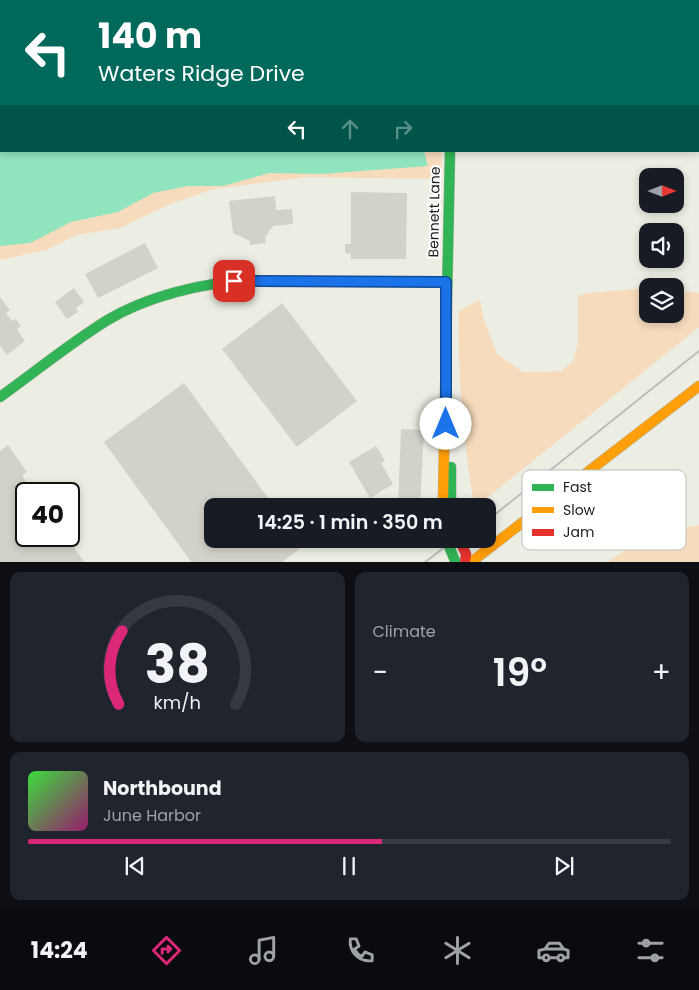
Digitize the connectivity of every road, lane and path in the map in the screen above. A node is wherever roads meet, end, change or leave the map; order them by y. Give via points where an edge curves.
1 (450, 152) edge
2 (446, 282) junction
3 (699, 386) edge
4 (0, 397) edge
5 (446, 424) junction
6 (590, 470) edge
7 (443, 498) edge
8 (451, 498) edge
9 (522, 522) edge
10 (449, 548) edge
11 (463, 548) edge
12 (456, 562) edge
13 (465, 562) edge
14 (470, 562) edge

1 - 2 street, Bennett Lane
2 - 4 street via 234,281 189,289 131,308 106,321
2 - 5 street, Bennett Lane
3 - 6 street
5 - 7 street, Bennett Lane
5 - 8 street, Bennett Lane
9 - 14 street
10 - 12 street
11 - 13 street

